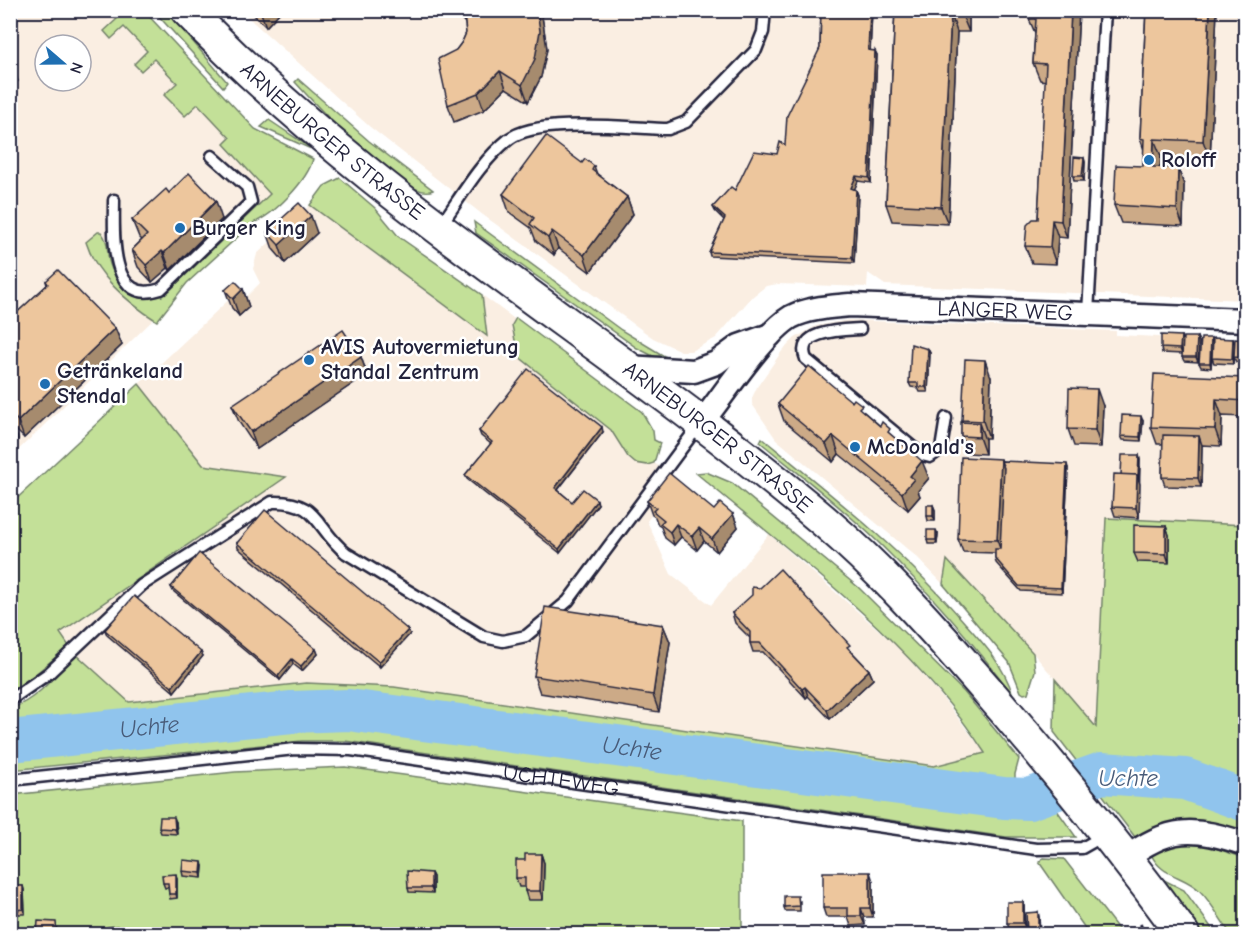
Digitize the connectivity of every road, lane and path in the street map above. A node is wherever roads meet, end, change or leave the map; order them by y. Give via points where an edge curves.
1 (187, 10) edge
2 (765, 10) edge
3 (1106, 10) edge
4 (212, 156) dead end
5 (114, 200) dead end
6 (438, 229) junction
7 (1088, 313) junction
8 (1245, 320) edge
9 (860, 329) dead end
10 (771, 334) junction
11 (627, 367) junction
12 (946, 418) dead end
13 (702, 422) junction
14 (10, 700) edge
15 (10, 780) edge
16 (1100, 827) junction
17 (1245, 844) edge
18 (1125, 859) junction
19 (1183, 934) edge

1 - 6 main road, ARNEBURGER STRASSE via 283,103
2 - 6 lane via 764,33 756,50 686,122 668,129 540,126 510,138 485,163
3 - 7 lane
4 - 5 lane via 247,187 251,202 161,289 140,291 116,264
6 - 11 main road, ARNEBURGER STRASSE
7 - 8 street, LANGER WEG
7 - 10 street, LANGER WEG via 850,305 792,317
9 - 12 lane via 819,333 806,347 806,359 921,455 930,457 940,449
10 - 11 street, LANGER WEG via 694,370
10 - 13 street, LANGER WEG
11 - 13 main road, ARNEBURGER STRASSE
13 - 14 lane via 568,601 525,636 503,641 484,637 346,553 330,540 308,509 290,501 272,502 142,585 50,673
13 - 16 main road, ARNEBURGER STRASSE via 879,570 1050,763
15 - 16 lane, UCHTEWEG via 295,749 351,750 1036,849 1082,848
16 - 18 main road, ARNEBURGER STRASSE
17 - 18 street via 1199,831 1174,834 1150,840
18 - 19 main road, ARNEBURGER STRASSE

